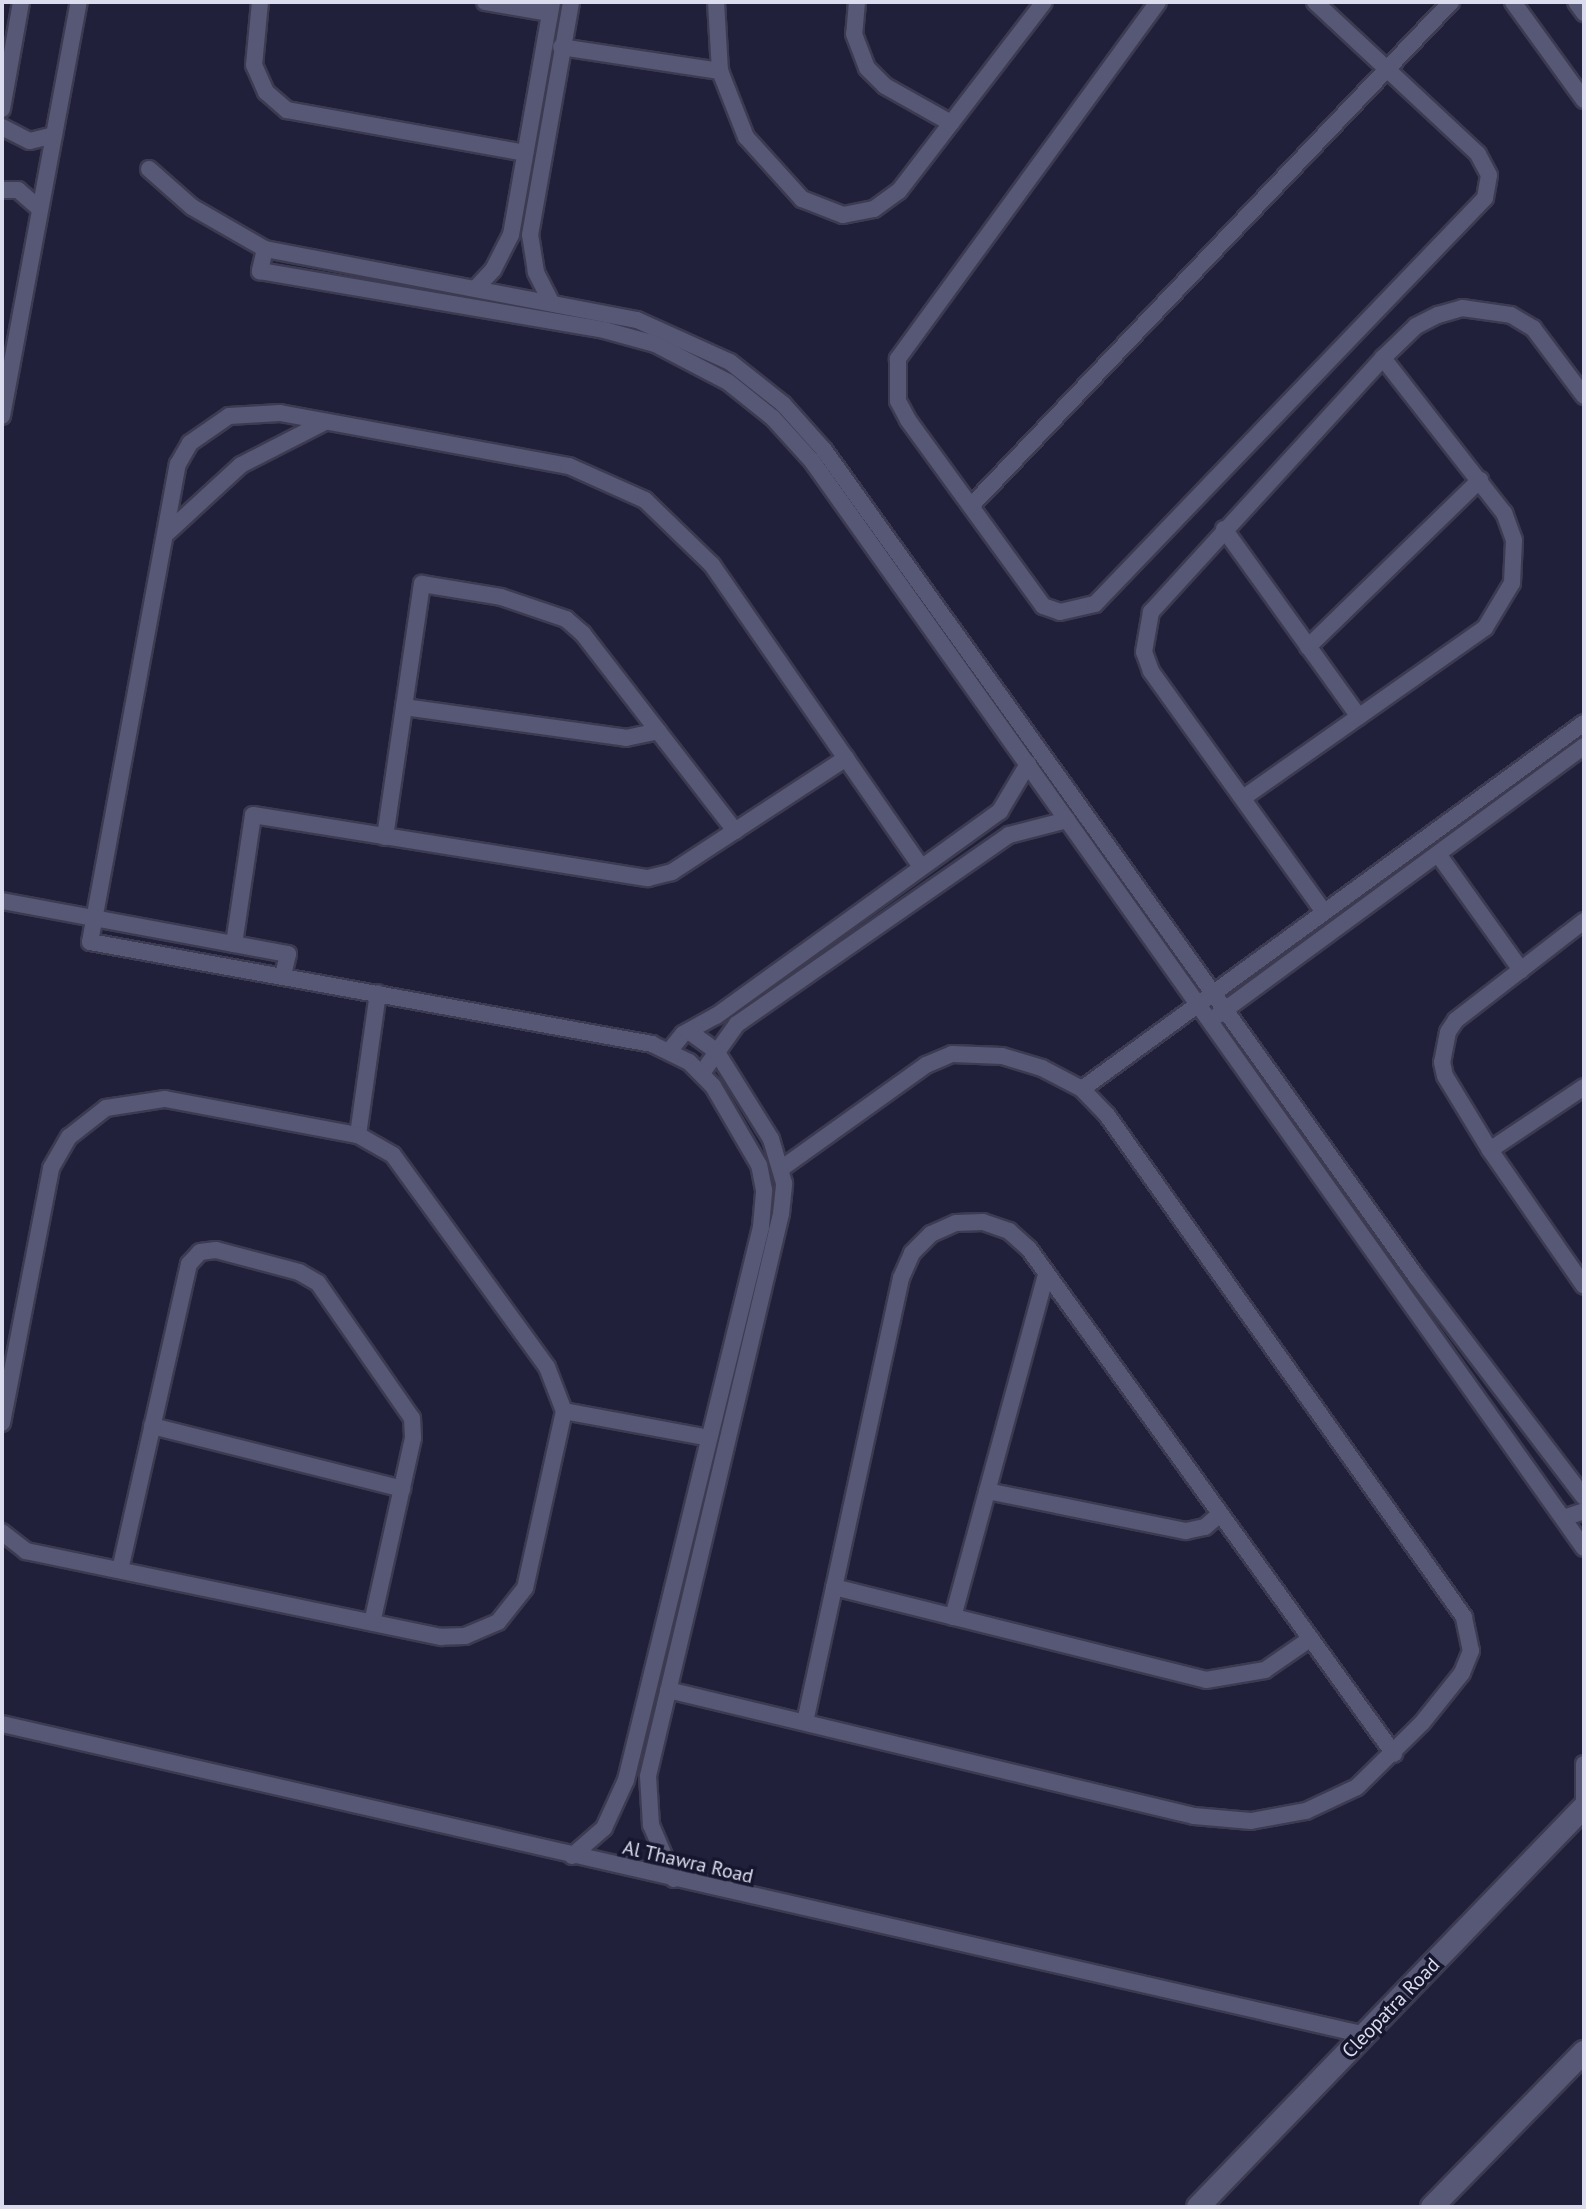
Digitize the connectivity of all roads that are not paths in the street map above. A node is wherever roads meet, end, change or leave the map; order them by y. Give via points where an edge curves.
1 (21, 2) edge
2 (79, 2) edge
3 (260, 2) edge
4 (485, 2) edge
5 (571, 2) edge
6 (716, 2) edge
7 (857, 2) edge
8 (1044, 2) edge
9 (1158, 2) edge
10 (1315, 2) edge
11 (1451, 2) edge
12 (1513, 2) edge
13 (1576, 2) edge
14 (551, 8) edge
15 (1584, 13) edge
16 (561, 47) junction
17 (1387, 69) junction
18 (720, 71) junction
19 (1584, 100) edge
20 (2, 109) edge
21 (951, 123) junction
22 (2, 127) edge
23 (54, 135) junction
24 (525, 153) junction
25 (149, 169) dead end
26 (2, 190) edge
27 (40, 209) junction
28 (265, 249) junction
29 (476, 288) junction
30 (551, 302) junction
31 (1383, 358) junction
32 (1584, 396) edge
33 (2, 416) edge
34 (327, 422) junction
35 (1480, 480) junction
36 (971, 506) junction
37 (1224, 529) junction
38 (165, 536) junction
39 (1308, 647) junction
40 (404, 707) junction
41 (1359, 717) junction
42 (1584, 723) edge
43 (658, 731) junction
44 (1584, 746) edge
45 (846, 758) junction
46 (1028, 764) junction
47 (1243, 798) junction
48 (1067, 820) junction
49 (735, 831) junction
50 (385, 837) junction
51 (1438, 854) junction
52 (921, 867) junction
53 (2, 901) edge
54 (1324, 912) junction
55 (94, 918) junction
56 (1584, 921) edge
57 (234, 944) junction
58 (1521, 970) junction
59 (283, 976) junction
60 (378, 993) junction
61 (1214, 994) junction
62 (1199, 1005) junction
63 (1225, 1010) junction
64 (1210, 1021) junction
65 (688, 1031) junction
66 (670, 1050) junction
67 (716, 1051) junction
68 (702, 1073) junction
69 (1584, 1087) edge
70 (1082, 1089) junction
71 (358, 1135) junction
72 (1490, 1150) junction
73 (782, 1168) junction
74 (1046, 1274) junction
75 (1584, 1286) edge
76 (750, 1311) junction
77 (564, 1411) junction
78 (2, 1423) edge
79 (152, 1426) junction
80 (709, 1438) junction
81 (402, 1489) junction
82 (987, 1491) junction
83 (1584, 1497) edge
84 (692, 1510) junction
85 (1584, 1511) edge
86 (1220, 1514) junction
87 (710, 1515) junction
88 (1566, 1517) junction
89 (2, 1532) edge
90 (1584, 1548) edge
91 (120, 1570) junction
92 (673, 1587) junction
93 (834, 1587) junction
94 (691, 1591) junction
95 (953, 1617) junction
96 (372, 1623) junction
97 (1310, 1639) junction
98 (668, 1690) junction
99 (805, 1722) junction
100 (2, 1724) edge
101 (1394, 1754) junction
102 (1584, 1764) edge
103 (628, 1771) junction
104 (648, 1776) junction
105 (1584, 1806) edge
106 (572, 1856) junction
107 (674, 1879) junction
108 (1365, 2035) junction
109 (1584, 2052) edge
110 (1198, 2207) edge
111 (1432, 2207) edge

1 - 20 street
2 - 23 street
3 - 24 street via 254,65 266,92 287,110
4 - 14 street
5 - 16 street
6 - 18 street
7 - 21 street via 854,34 867,68 885,86
8 - 21 street
9 - 36 street via 898,359 898,401
10 - 17 street
11 - 17 street
12 - 19 street
13 - 15 street
14 - 24 street
16 - 18 street
16 - 30 street via 530,235 536,272
17 - 36 street
17 - 36 street via 1478,154 1489,175 1485,198 1095,604 1069,612 1043,606
18 - 21 street via 735,118 758,155 794,193 830,212 864,213 892,198
22 - 23 street via 30,141
23 - 27 street
24 - 29 street via 506,247
25 - 28 street via 204,216
26 - 27 street via 18,190
27 - 33 street
28 - 29 street
28 - 46 street via 260,271 604,330 655,344 728,382 773,418 812,461
29 - 30 street
30 - 61 street via 637,320 685,338 749,375 791,413 824,450
31 - 32 street via 1416,326 1438,315 1487,309 1533,328
31 - 35 street
31 - 37 street
34 - 38 street via 241,465
34 - 38 street via 252,411 207,427 178,464
34 - 45 street via 569,466 645,500 712,565
35 - 39 street
35 - 41 street via 1504,513 1514,540 1515,570 1502,608 1485,628
37 - 39 street
37 - 47 street via 1151,612 1144,652 1151,671
38 - 55 street
39 - 41 street
40 - 43 street via 626,738
40 - 43 street via 422,584 501,597 566,619
40 - 50 street
41 - 47 street
42 - 54 street
43 - 49 street
44 - 51 street
45 - 49 street
45 - 52 street
46 - 48 street
46 - 52 street via 1000,811
47 - 54 street
48 - 62 street
48 - 67 street via 1009,835 737,1024
49 - 50 street via 672,872 648,878
50 - 57 street via 253,815
51 - 58 street
51 - 63 street
52 - 65 street
53 - 55 street
54 - 61 street
55 - 57 street
55 - 59 street via 90,942
56 - 58 street
57 - 59 street via 288,954
58 - 72 street via 1456,1020 1443,1047 1445,1076
59 - 60 street
60 - 66 street via 637,1039
60 - 71 street
61 - 62 street
61 - 63 street
62 - 64 street
62 - 70 street
63 - 64 street
63 - 83 street via 1417,1278
64 - 88 street
65 - 66 street
65 - 67 street
66 - 68 street
67 - 68 street
67 - 73 street via 771,1139
68 - 76 street via 753,1154 764,1190
69 - 72 street
70 - 73 street via 1042,1068 1002,1056 952,1054 926,1065
70 - 101 street via 1107,1115 1469,1627 1471,1651 1462,1673
71 - 77 street via 393,1155 409,1174 547,1367
71 - 78 street via 165,1099 129,1101 96,1114 69,1137 51,1168
72 - 75 street
73 - 76 street via 784,1199
74 - 82 street
74 - 86 street
74 - 93 street via 1009,1231 983,1222 956,1223 931,1234 912,1253 901,1278
76 - 80 street
76 - 87 street
77 - 80 street
77 - 96 street via 531,1565 513,1607 498,1622 465,1636 441,1637
79 - 81 street
79 - 81 street via 189,1264 200,1252 216,1250 299,1272 325,1291 412,1418
79 - 91 street
80 - 84 street
81 - 96 street
82 - 86 street via 1186,1531 1205,1527
82 - 95 street
84 - 87 street
84 - 92 street
85 - 88 street
86 - 97 street
87 - 94 street
88 - 90 street
89 - 91 street via 26,1551
91 - 96 street
92 - 94 street
92 - 103 street
93 - 95 street
93 - 99 street
94 - 98 street
95 - 97 street via 1206,1680 1265,1670
97 - 101 street
98 - 99 street
98 - 104 street
99 - 101 street via 1194,1816 1251,1821 1306,1811 1344,1793
100 - 106 street, Al Thawra Road
102 - 105 street
103 - 104 street
103 - 106 street via 612,1816
104 - 107 street via 651,1825
105 - 108 main road, Cleopatra Road
106 - 107 street, Al Thawra Road
107 - 108 street, Al Thawra Road
108 - 110 main road, Cleopatra Road
109 - 111 main road

